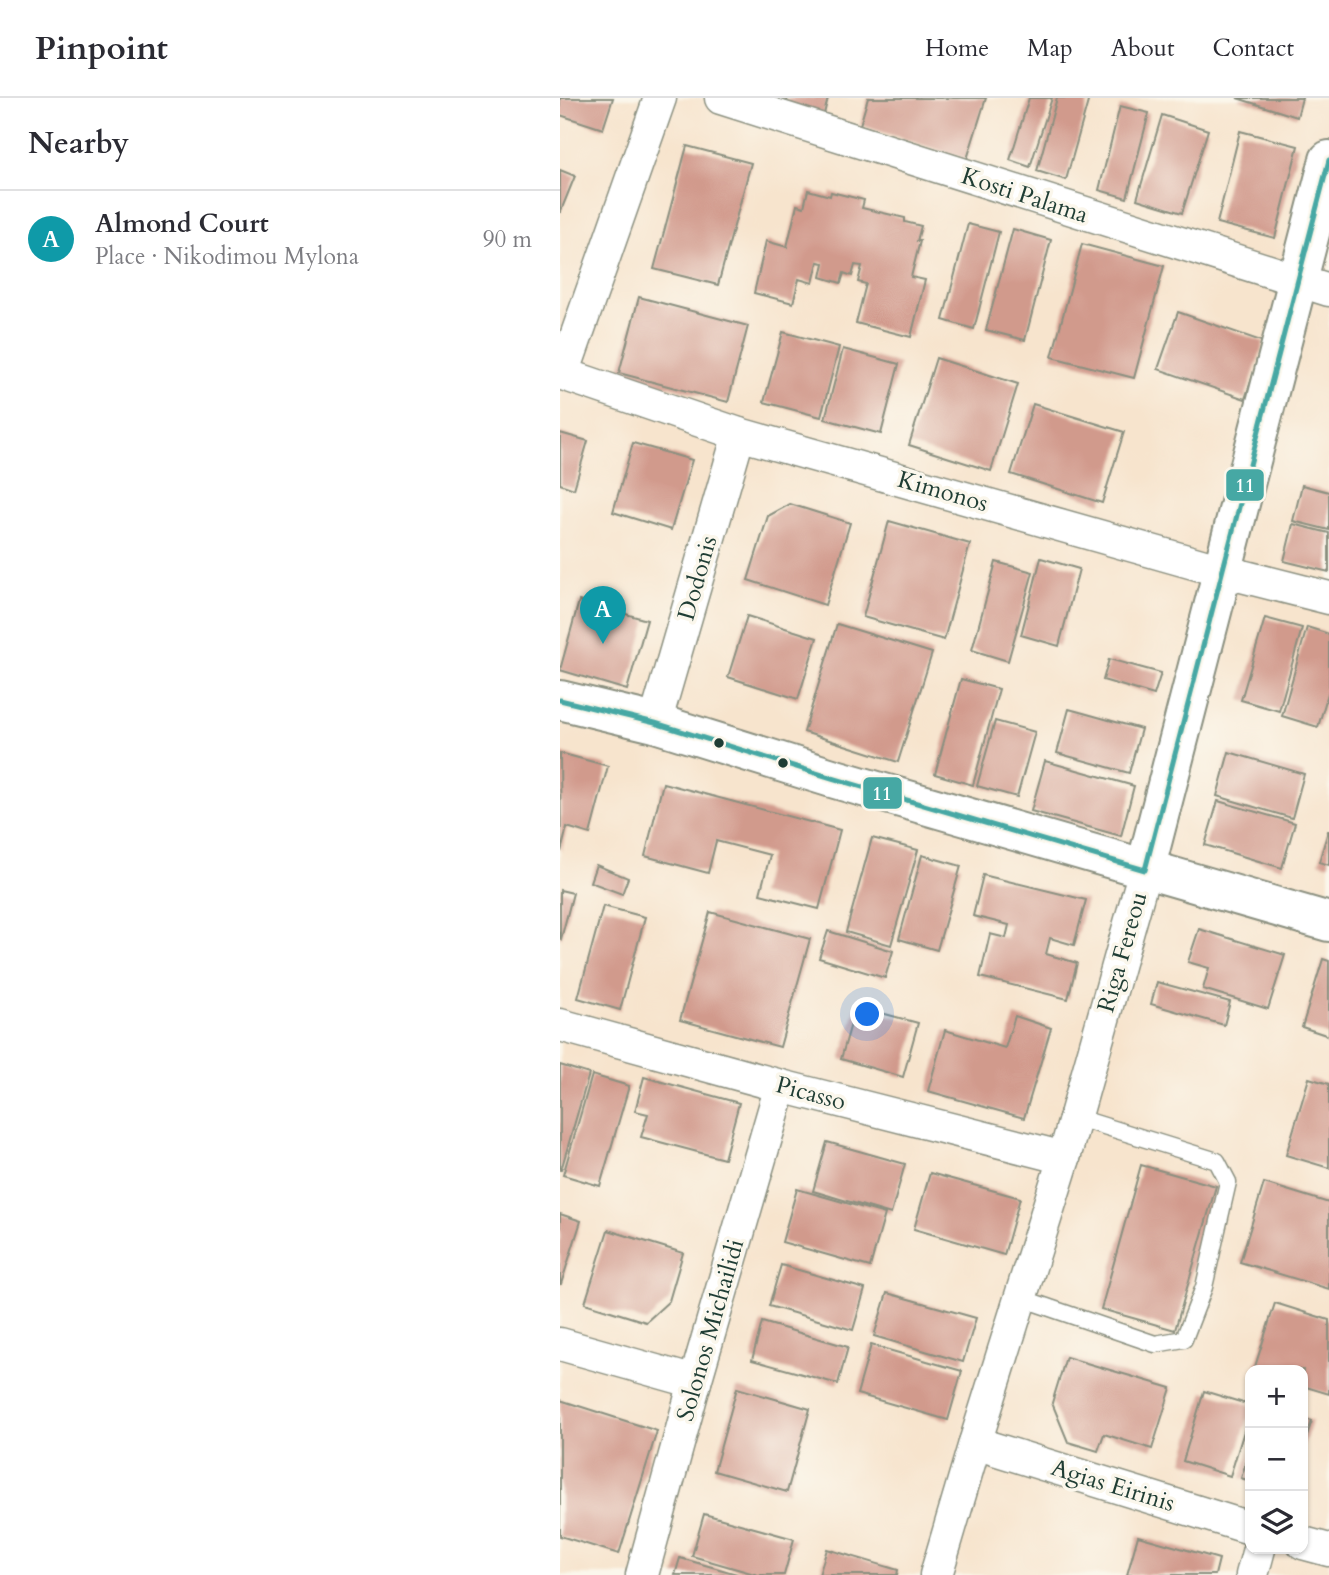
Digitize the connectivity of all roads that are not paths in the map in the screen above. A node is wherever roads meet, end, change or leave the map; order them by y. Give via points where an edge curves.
1 (660, 98) edge
2 (721, 98) edge
3 (1329, 160) edge
4 (1313, 286) edge
5 (562, 373) edge
6 (739, 434) junction
7 (1222, 570) junction
8 (1329, 598) edge
9 (560, 700) edge
10 (655, 723) junction
11 (1145, 870) junction
12 (1329, 922) edge
13 (560, 1025) edge
14 (780, 1086) junction
15 (1075, 1117) junction
16 (1063, 1158) junction
17 (1020, 1298) junction
18 (560, 1344) edge
19 (695, 1382) junction
20 (975, 1443) junction
21 (1245, 1526) edge
22 (1308, 1544) edge
23 (1329, 1550) edge
24 (1258, 1554) edge
25 (642, 1575) edge
26 (936, 1575) edge
27 (1252, 1575) edge

1 - 5 street
2 - 4 street, Kosti Palama
3 - 4 street, Riga Fereou
4 - 7 street, Riga Fereou
5 - 6 street, Kimonos
6 - 7 street, Kimonos
6 - 10 street, Dodonis
7 - 8 street, Kimonos
7 - 11 street, Riga Fereou
9 - 10 street
10 - 11 street
11 - 12 street
11 - 15 street, Riga Fereou
13 - 14 street, Picasso
14 - 16 street, Picasso
14 - 19 street, Solonos Michailidi
15 - 16 street, Riga Fereou
15 - 17 lane via 1217,1161 1228,1182 1204,1287 1184,1339 1155,1345
16 - 17 street, Riga Fereou
17 - 20 street, Riga Fereou
18 - 19 street
19 - 25 street, Solonos Michailidi
20 - 21 street, Agias Eirinis
20 - 26 street, Riga Fereou
22 - 23 street
24 - 27 street

